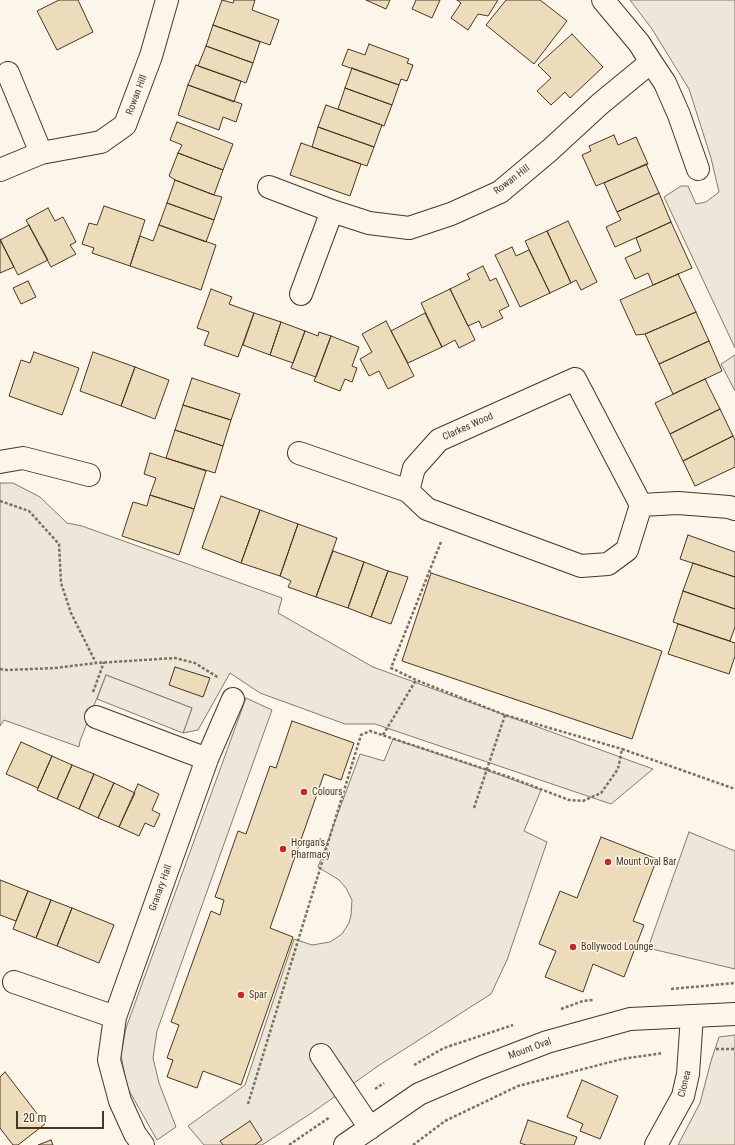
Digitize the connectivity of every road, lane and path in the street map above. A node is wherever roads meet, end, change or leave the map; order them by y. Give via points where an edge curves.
1 (167, 0) edge
2 (603, 0) edge
3 (651, 62) junction
4 (8, 73) dead end
5 (40, 153) junction
6 (698, 169) dead end
7 (0, 170) edge
8 (270, 187) dead end
9 (332, 211) junction
10 (301, 294) dead end
11 (299, 453) dead end
12 (0, 462) edge
13 (89, 475) dead end
14 (408, 491) junction
15 (0, 501) edge
16 (641, 505) junction
17 (735, 509) edge
18 (451, 518) junction
19 (96, 663) junction
20 (0, 669) edge
21 (416, 680) junction
22 (232, 699) joint
23 (504, 715) junction
24 (96, 717) dead end
25 (383, 735) junction
26 (622, 749) junction
27 (207, 759) junction
28 (486, 770) junction
29 (735, 789) edge
30 (474, 808) dead end
31 (14, 982) dead end
32 (735, 1014) edge
33 (692, 1016) junction
34 (114, 1017) junction
35 (690, 1049) junction
36 (321, 1055) dead end
37 (353, 1102) junction
38 (248, 1104) dead end
39 (358, 1139) edge
40 (143, 1145) edge
41 (289, 1145) edge
42 (413, 1145) edge
43 (656, 1145) edge

1 - 5 street, Rowan Hill via 151,56 125,125 101,142
2 - 3 street via 639,43
3 - 6 street via 665,83
3 - 9 street, Rowan Hill via 500,192 451,214 409,228 369,224
4 - 5 street
5 - 7 street, Rowan Hill
8 - 9 street, Rowan Hill
9 - 10 street
11 - 14 street
12 - 13 street via 23,458
14 - 16 street, Clarkes Wood via 414,468 439,440 575,379
14 - 18 street via 427,508
15 - 19 path via 30,511 59,544 61,583 71,613
16 - 17 street via 678,502
16 - 18 street via 627,550 608,564 581,566
18 - 21 path via 391,668
19 - 20 path via 55,668
19 - 22 path via 175,658 195,663 221,679
21 - 23 path
21 - 25 path
22 - 27 street, Granary Hall
23 - 26 path
23 - 28 path
24 - 27 street
25 - 28 path
25 - 38 path via 370,731 361,735
26 - 28 path via 618,769 601,793 583,801 569,800
26 - 29 path
27 - 34 street, Granary Hall
28 - 30 path
31 - 34 street
32 - 33 street, Mount Oval
33 - 35 street, Clonea
33 - 39 street, Mount Oval via 630,1019 547,1042 419,1094
34 - 40 street, Granary Hall via 109,1060 120,1101
35 - 42 path via 622,1059 518,1086 445,1121
35 - 43 street, Clonea via 683,1096
36 - 37 street
37 - 39 street
37 - 41 path

